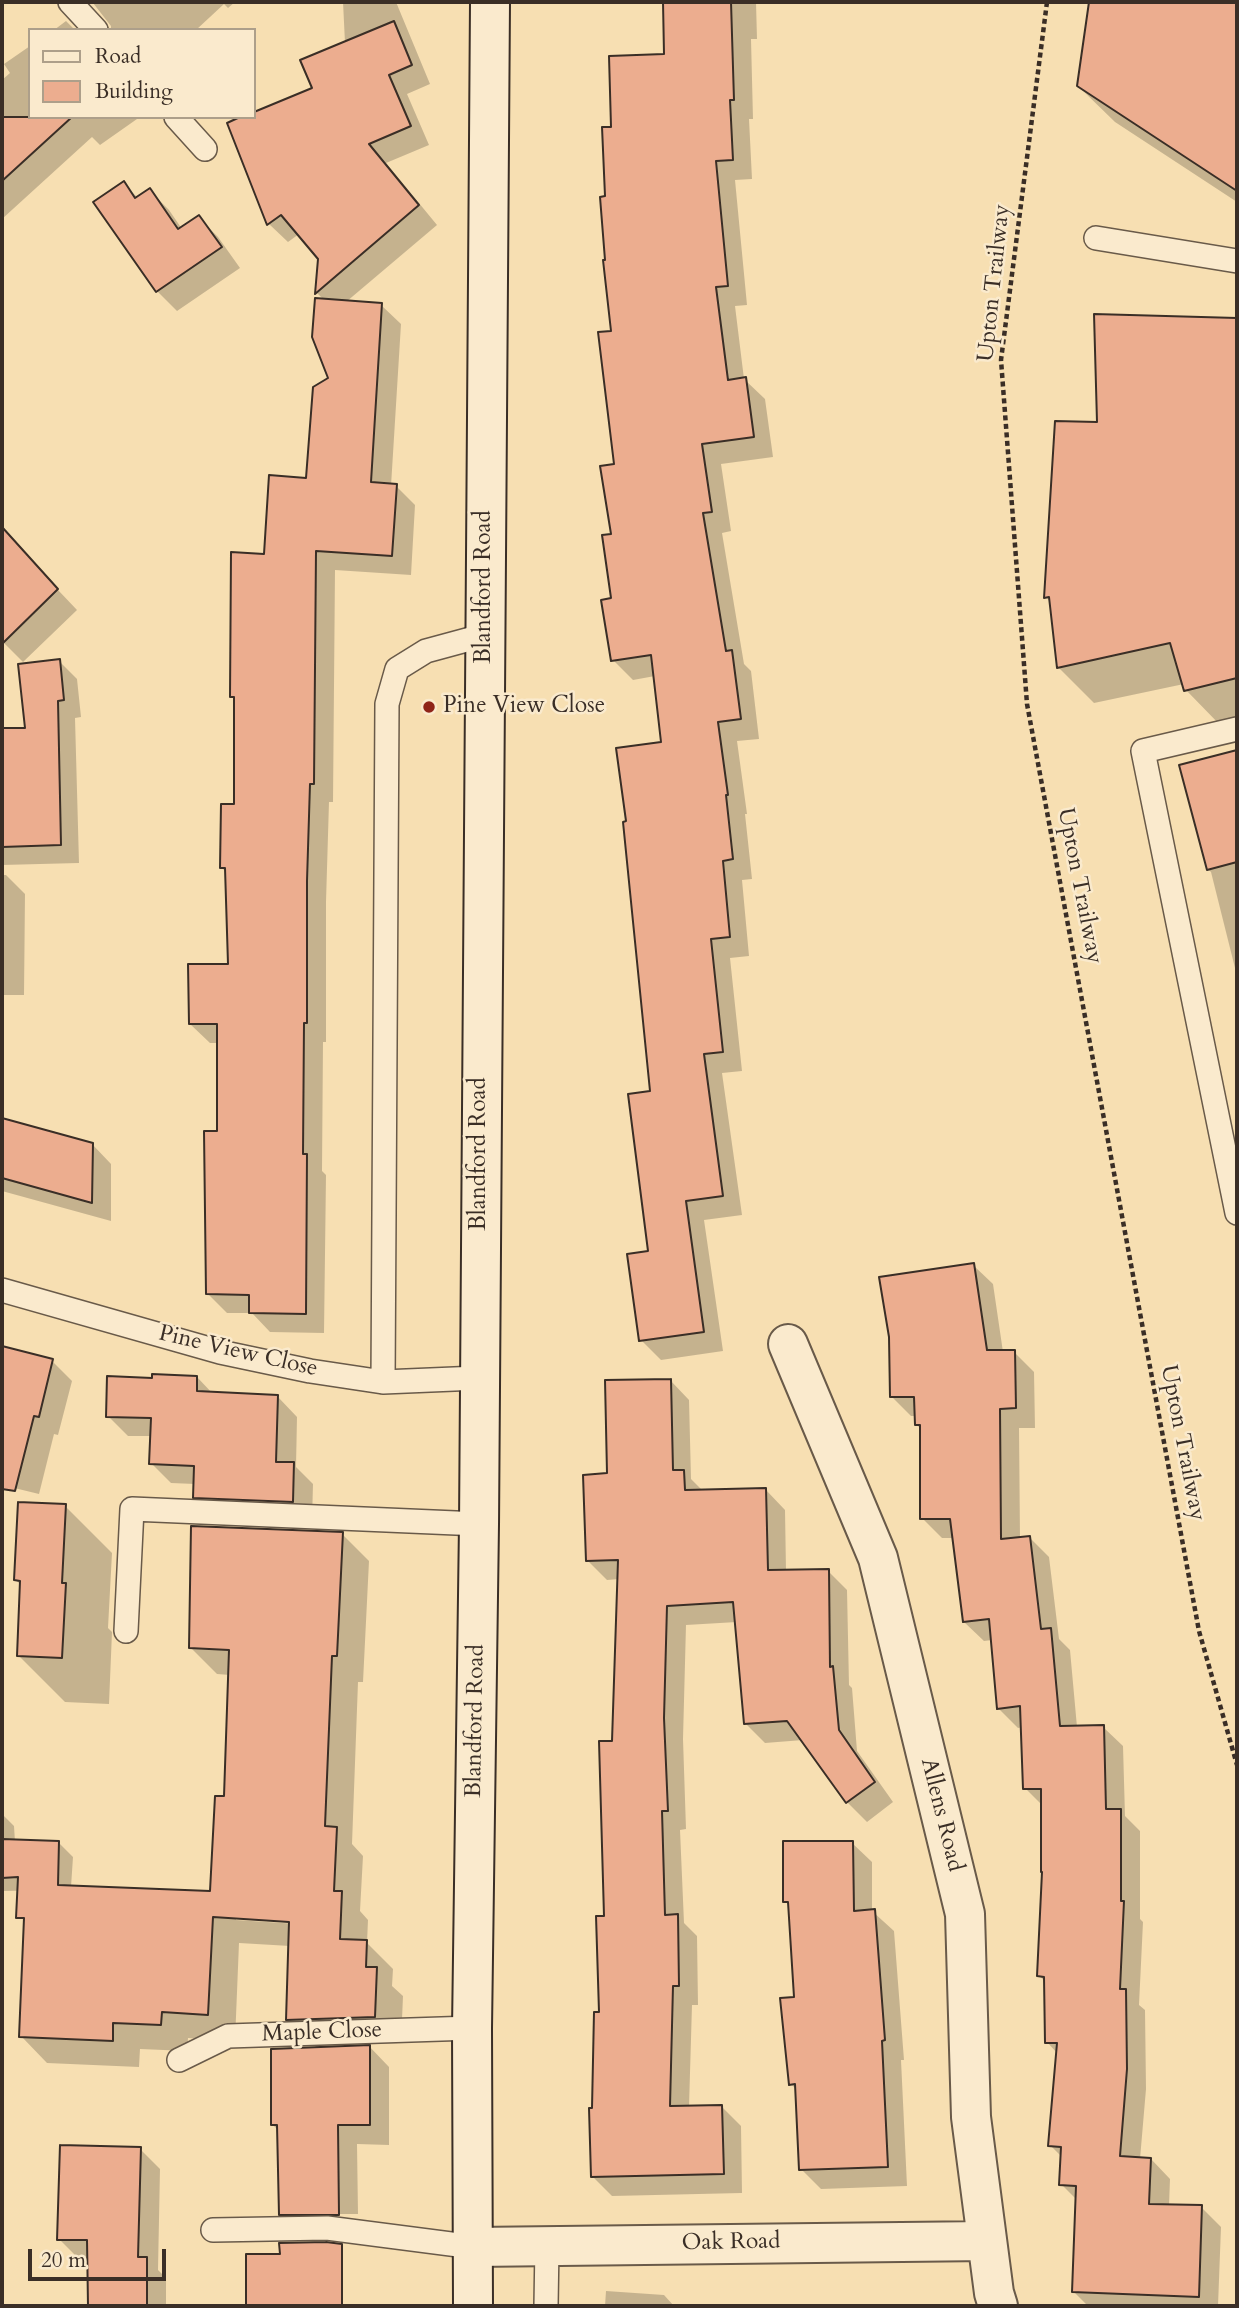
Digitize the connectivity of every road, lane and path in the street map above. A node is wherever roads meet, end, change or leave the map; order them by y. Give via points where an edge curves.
1 (70, 2) edge
2 (489, 2) edge
3 (1048, 2) edge
4 (94, 28) edge
5 (178, 119) edge
6 (205, 149) dead end
7 (1096, 238) dead end
8 (1237, 261) edge
9 (485, 635) junction
10 (1237, 729) edge
11 (1237, 1213) edge
12 (2, 1290) edge
13 (789, 1344) dead end
14 (478, 1378) junction
15 (383, 1382) junction
16 (479, 1524) junction
17 (126, 1631) dead end
18 (1237, 1765) edge
19 (472, 2028) junction
20 (179, 2060) dead end
21 (213, 2230) dead end
22 (987, 2241) junction
23 (547, 2245) junction
24 (474, 2247) junction
25 (473, 2306) edge
26 (546, 2306) edge
27 (998, 2306) edge

1 - 4 lane
2 - 9 main road, Blandford Road
3 - 18 path, Upton Trailway via 1001,360 1027,704 1199,1631
5 - 6 lane
7 - 8 lane
9 - 14 main road, Blandford Road
9 - 15 lane via 426,651 397,669 387,704
10 - 11 lane via 1143,751
12 - 15 lane, Pine View Close via 220,1352
13 - 22 main road, Allens Road via 878,1558 965,1914 971,2117
14 - 15 lane, Pine View Close
14 - 16 main road, Blandford Road
16 - 17 lane via 132,1510
16 - 19 main road, Blandford Road
19 - 20 lane, Maple Close via 228,2036
19 - 24 main road, Blandford Road
21 - 24 lane via 327,2228
22 - 23 main road, Oak Road
22 - 27 main road, Allens Road
23 - 24 main road, Oak Road
23 - 26 lane
24 - 25 main road, Blandford Road

